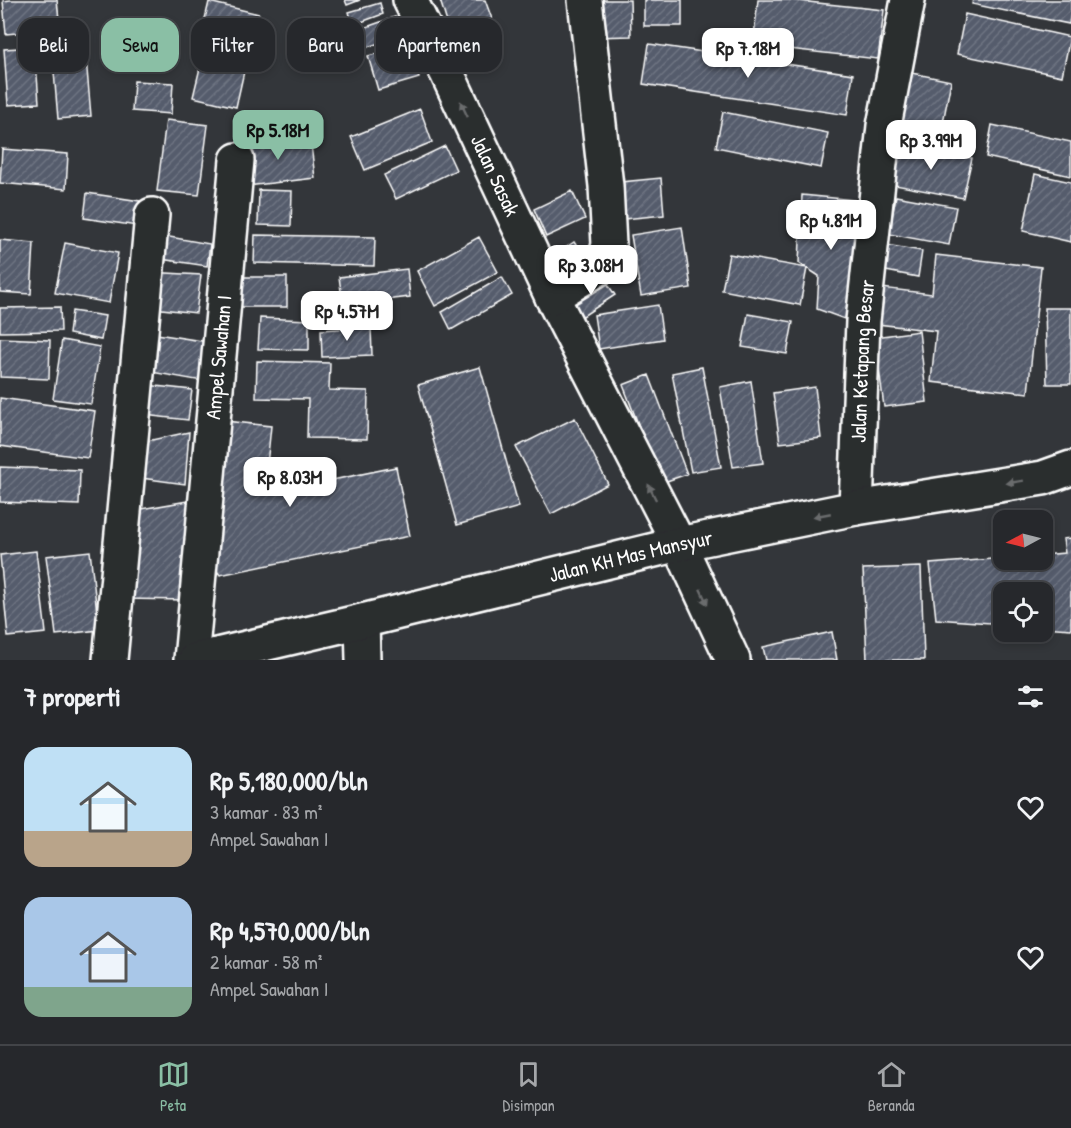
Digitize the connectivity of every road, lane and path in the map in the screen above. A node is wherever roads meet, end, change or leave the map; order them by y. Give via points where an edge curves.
1 (410, 0) edge
2 (585, 0) edge
3 (908, 0) edge
4 (237, 160) dead end
5 (152, 215) dead end
6 (552, 297) junction
7 (1071, 468) edge
8 (856, 508) junction
9 (679, 544) junction
10 (362, 621) junction
11 (110, 660) edge
12 (190, 660) edge
13 (195, 660) edge
14 (363, 660) edge
15 (734, 660) edge

6 -> 1 street, Jalan Sasak
2 - 6 street via 609,245 599,268
3 - 8 street, Jalan Ketapang Besar via 884,126 867,289
4 - 12 street, Ampel Sawahan I
5 - 11 street
9 -> 6 street, Jalan Sasak
7 -> 8 street, Jalan KH Mas Mansyur via 1043,478
8 -> 9 street, Jalan KH Mas Mansyur
9 - 10 street, Jalan KH Mas Mansyur
9 -> 15 street, Jalan Sasak
10 - 13 street, Jalan KH Mas Mansyur
10 - 14 street

